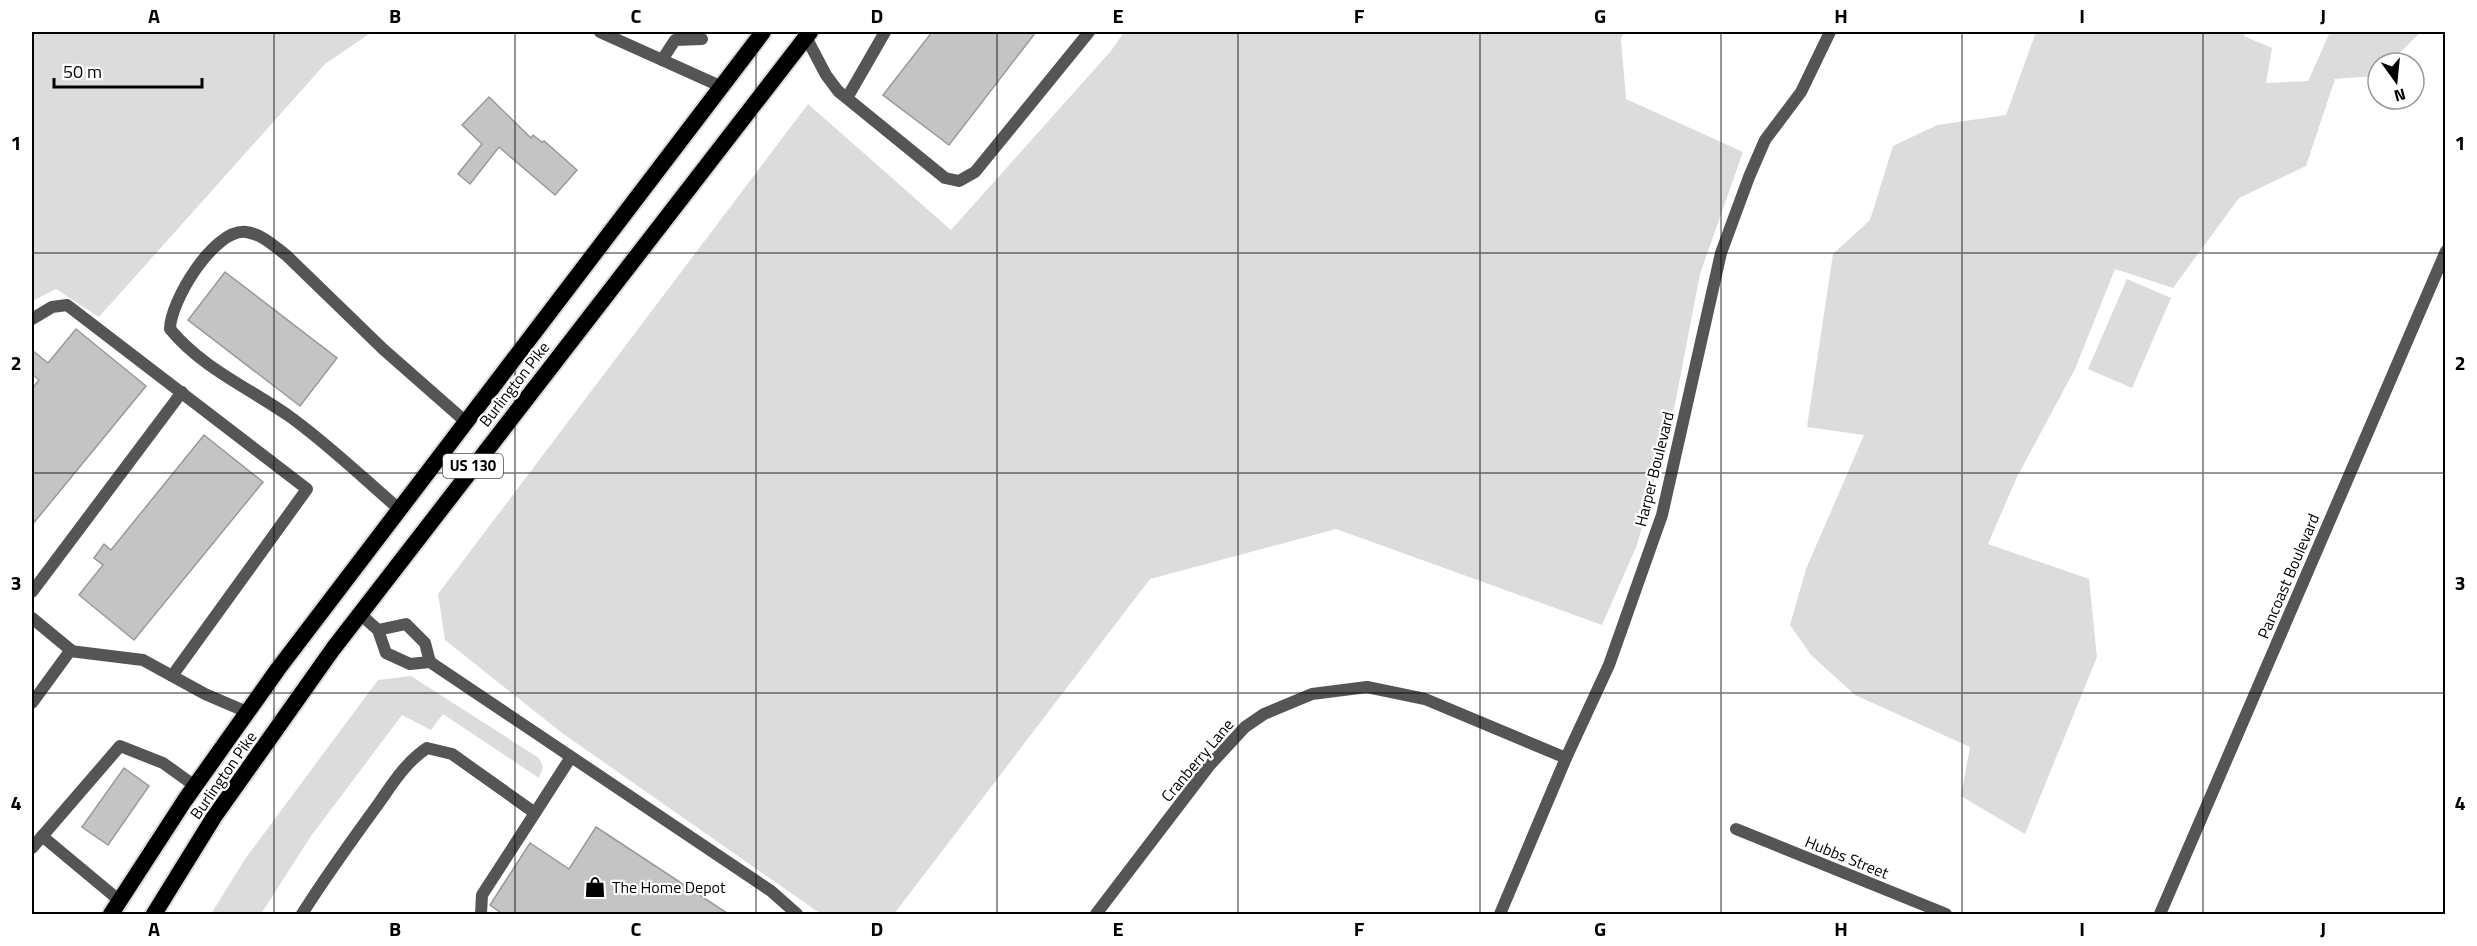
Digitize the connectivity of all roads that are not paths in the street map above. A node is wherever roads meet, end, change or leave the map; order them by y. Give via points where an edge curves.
1 (600, 32) edge
2 (763, 32) edge
3 (885, 32) edge
4 (1089, 32) edge
5 (1830, 32) edge
6 (677, 34) edge
7 (808, 34) edge
8 (702, 39) dead end
9 (662, 60) junction
10 (720, 86) junction
11 (847, 98) junction
12 (2445, 250) edge
13 (32, 319) edge
14 (182, 392) junction
15 (466, 422) junction
16 (399, 509) junction
17 (32, 592) edge
18 (359, 613) junction
19 (32, 618) edge
20 (378, 630) junction
21 (72, 651) junction
22 (430, 662) junction
23 (172, 676) junction
24 (32, 704) edge
25 (248, 712) junction
26 (571, 757) junction
27 (1566, 758) junction
28 (195, 786) junction
29 (535, 813) junction
30 (1736, 829) dead end
31 (42, 836) junction
32 (32, 848) edge
33 (116, 908) edge
34 (154, 915) edge
35 (303, 915) edge
36 (481, 915) edge
37 (797, 915) edge
38 (1096, 915) edge
39 (1500, 915) edge
40 (1946, 915) edge
41 (2160, 915) edge

1 - 9 street
2 - 10 highway, Burlington Pike / US 130
3 - 11 street
4 - 11 street via 975,172 959,181 945,178
5 - 27 street, Harper Boulevard via 1801,92 1764,140 1721,253 1662,514 1609,665
6 - 8 street
6 - 9 street
7 - 11 street via 826,75
7 - 18 highway, Burlington Pike / US 130
9 - 10 street
10 - 15 highway, Burlington Pike / US 130
12 - 41 street, Pancoast Boulevard
13 - 14 street via 52,307 67,305
14 - 17 street
14 - 23 street via 307,489
15 - 16 highway, Burlington Pike / US 130
15 - 16 street via 264,238 245,232 229,235 202,263 179,294 170,329 196,357 290,417
16 - 25 highway, Burlington Pike / US 130
18 - 20 street
18 - 34 highway, Burlington Pike / US 130 via 214,817
19 - 21 street
20 - 22 street via 386,653 410,664
20 - 22 street via 406,624 425,643
21 - 23 street via 143,660
21 - 24 street
22 - 26 street
23 - 25 street
25 - 28 highway, Burlington Pike / US 130
26 - 29 street
26 - 37 street via 771,891
27 - 38 street, Cranberry Lane via 1425,699 1367,687 1312,694 1264,714 1245,727 1209,766
27 - 39 street, Harper Boulevard
28 - 31 street via 163,763 120,746
28 - 33 highway, Burlington Pike / US 130
29 - 35 street via 452,753 427,748 414,757 391,787
29 - 36 street via 482,895
30 - 40 street, Hubbs Street
31 - 32 street
31 - 33 street

